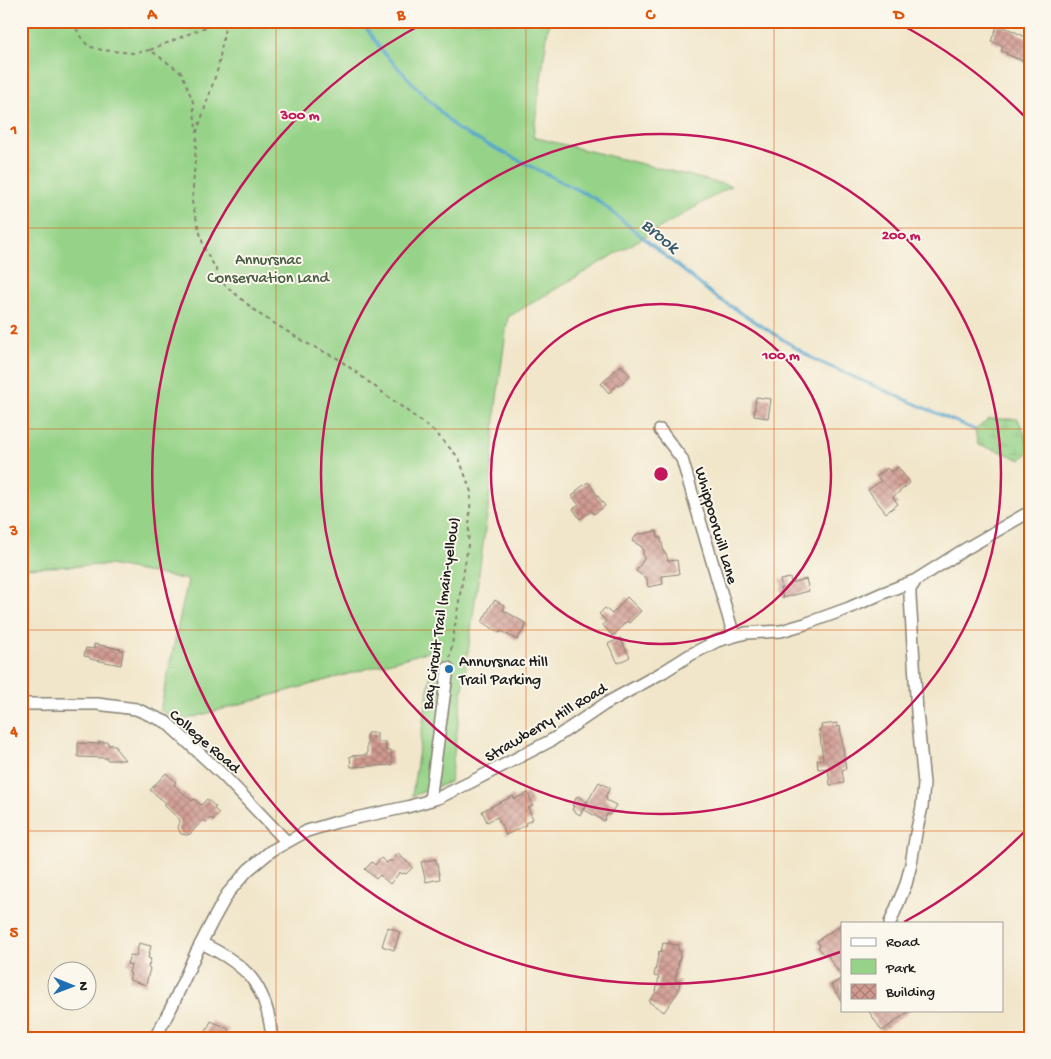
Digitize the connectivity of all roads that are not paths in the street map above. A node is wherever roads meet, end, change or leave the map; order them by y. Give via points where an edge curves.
1 (660, 430) dead end
2 (1030, 515) edge
3 (916, 580) junction
4 (734, 636) junction
5 (448, 668) road end
6 (21, 704) edge
7 (430, 800) junction
8 (287, 842) junction
9 (890, 922) edge
10 (201, 943) junction
11 (155, 1038) edge
12 (272, 1038) edge

1 - 4 street, Whippoorwill Lane via 682,459
2 - 3 street, Strawberry Hill Road
3 - 4 street, Strawberry Hill Road via 805,624 781,631
3 - 9 street via 910,596 924,784 912,864
4 - 7 street, Strawberry Hill Road via 690,655 605,704 552,740
5 - 7 street, Bay Circuit Trail (main-yellow)
6 - 8 street, College Road via 97,704 136,710 166,722
7 - 8 street, Strawberry Hill Road via 337,822 307,831
8 - 10 street, Strawberry Hill Road via 248,870 228,893
10 - 11 street, Strawberry Hill Road
10 - 12 street via 236,963 258,986 265,1000

